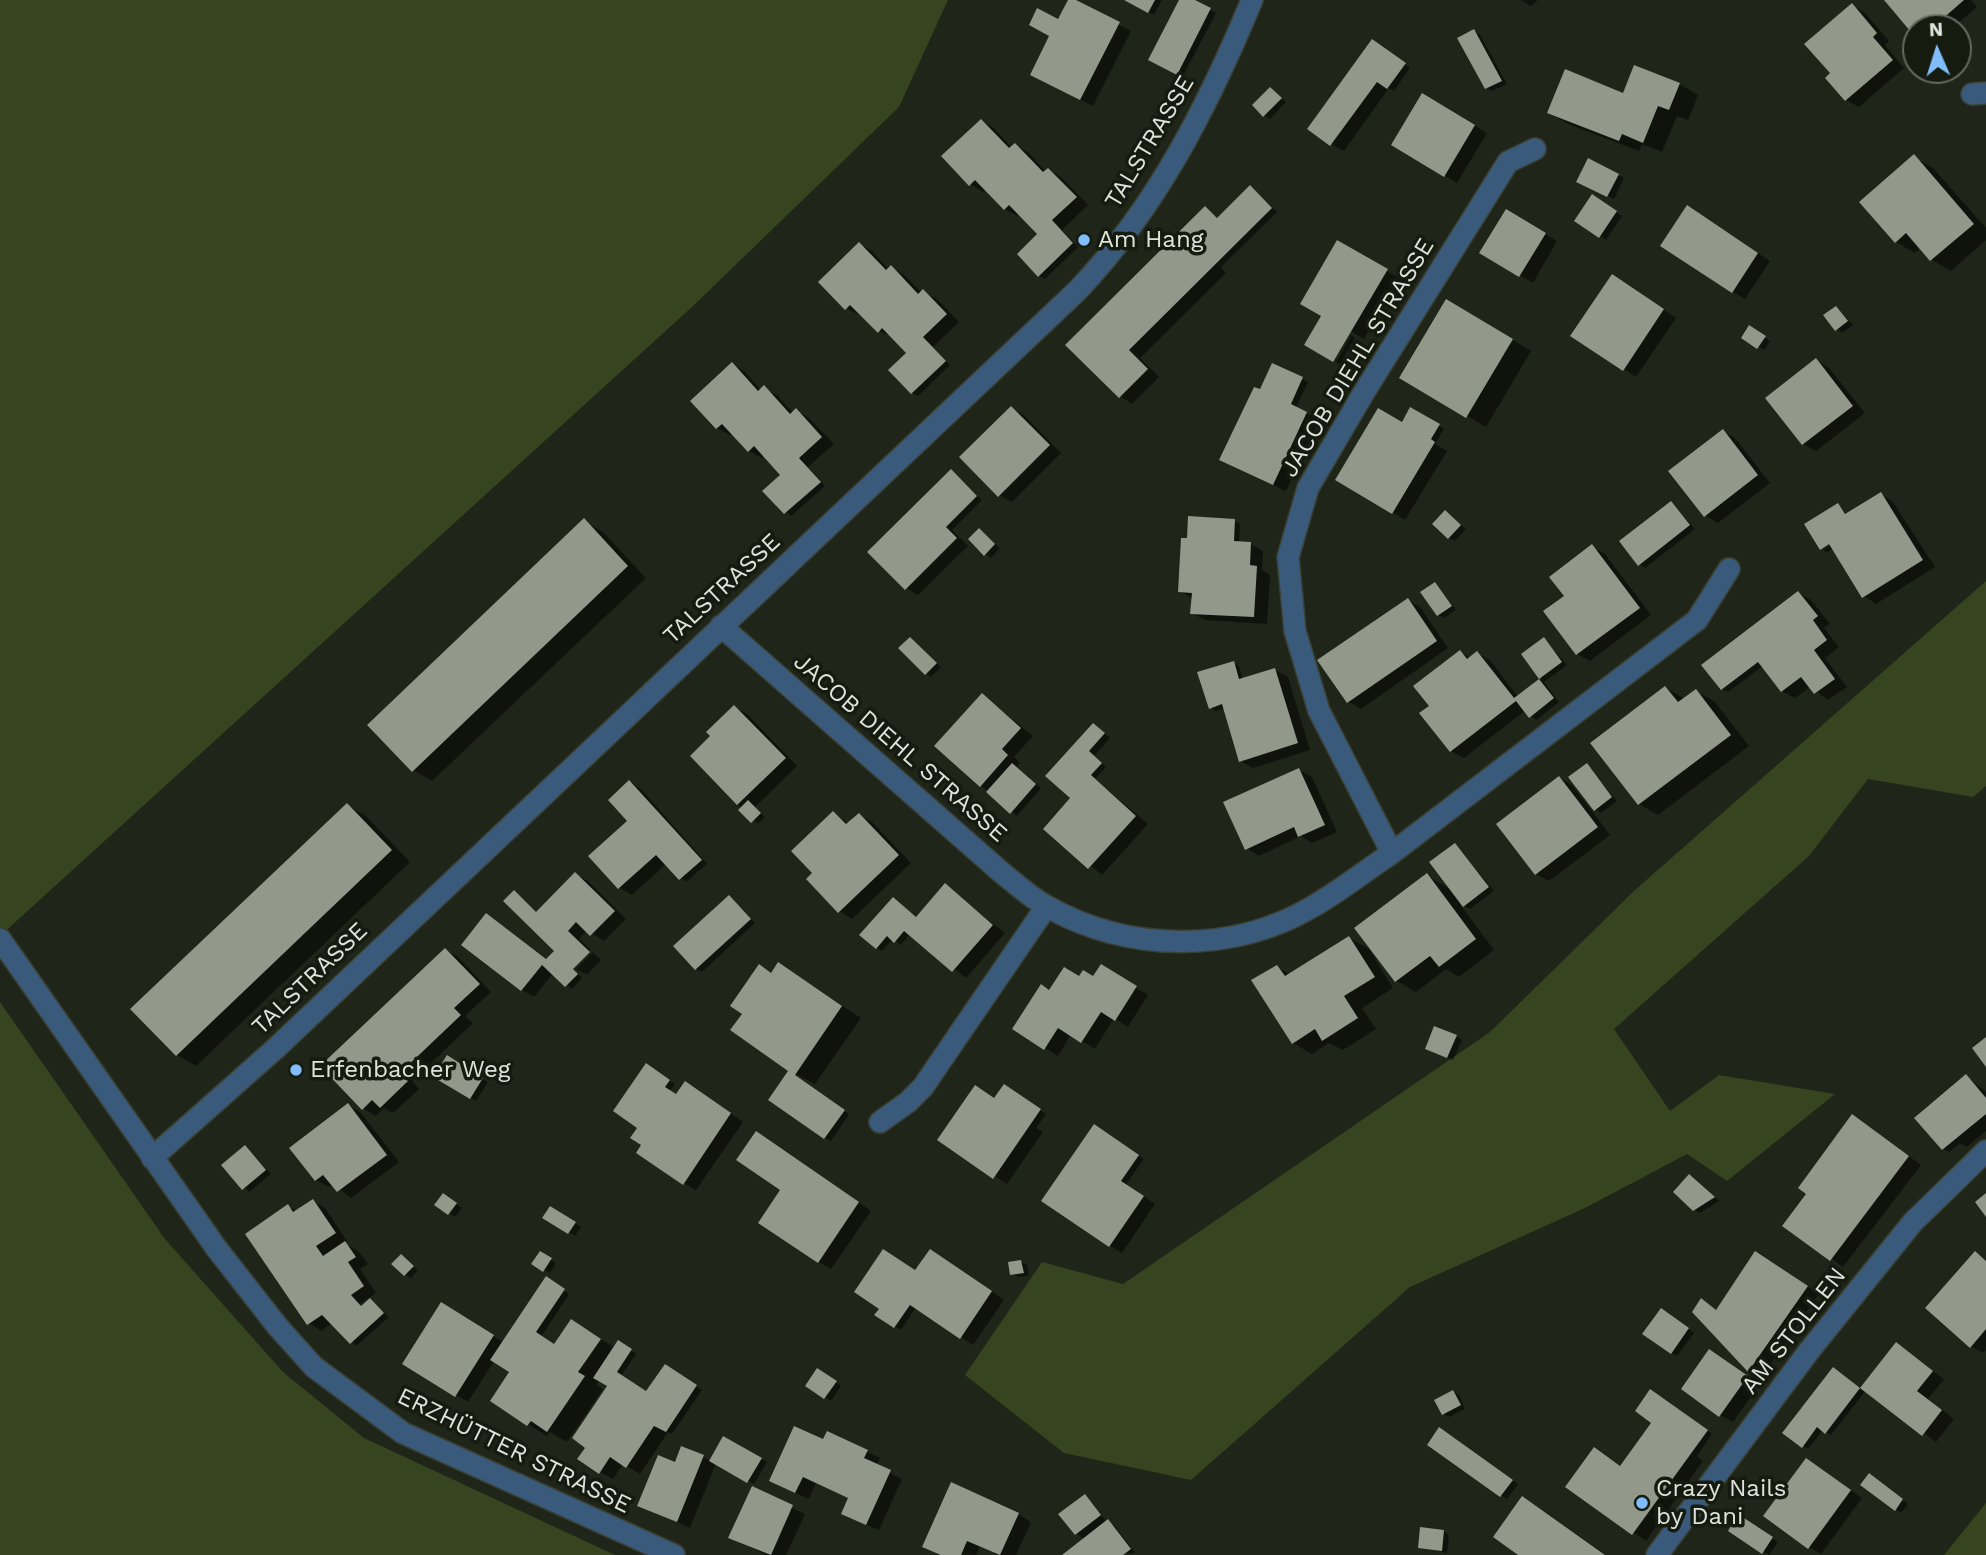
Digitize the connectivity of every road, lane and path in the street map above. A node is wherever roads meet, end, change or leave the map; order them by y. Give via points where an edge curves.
1 (1252, 0) edge
2 (1535, 149) dead end
3 (1729, 569) dead end
4 (721, 626) junction
5 (1392, 853) junction
6 (1046, 907) junction
7 (0, 939) edge
8 (880, 1122) dead end
9 (1986, 1151) edge
10 (152, 1158) junction
11 (674, 1555) edge
12 (1657, 1555) edge

1 - 4 street, TALSTRASSE via 1193,131 1106,261
2 - 5 street, JACOB DIEHL STRASSE via 1508,162 1363,394 1308,488 1288,557 1295,631 1319,711
3 - 5 street, JACOB DIEHL STRASSE via 1697,620
4 - 6 street, JACOB DIEHL STRASSE
4 - 10 street, TALSTRASSE via 275,1049
5 - 6 street, JACOB DIEHL STRASSE via 1311,908 1242,936 1162,943 1100,931
6 - 8 street via 923,1087
7 - 10 street, ERZHÜTTER STRASSE
9 - 12 street, AM STOLLEN via 1913,1222 1809,1351
10 - 11 street, ERZHÜTTER STRASSE via 278,1328 314,1367 415,1439

